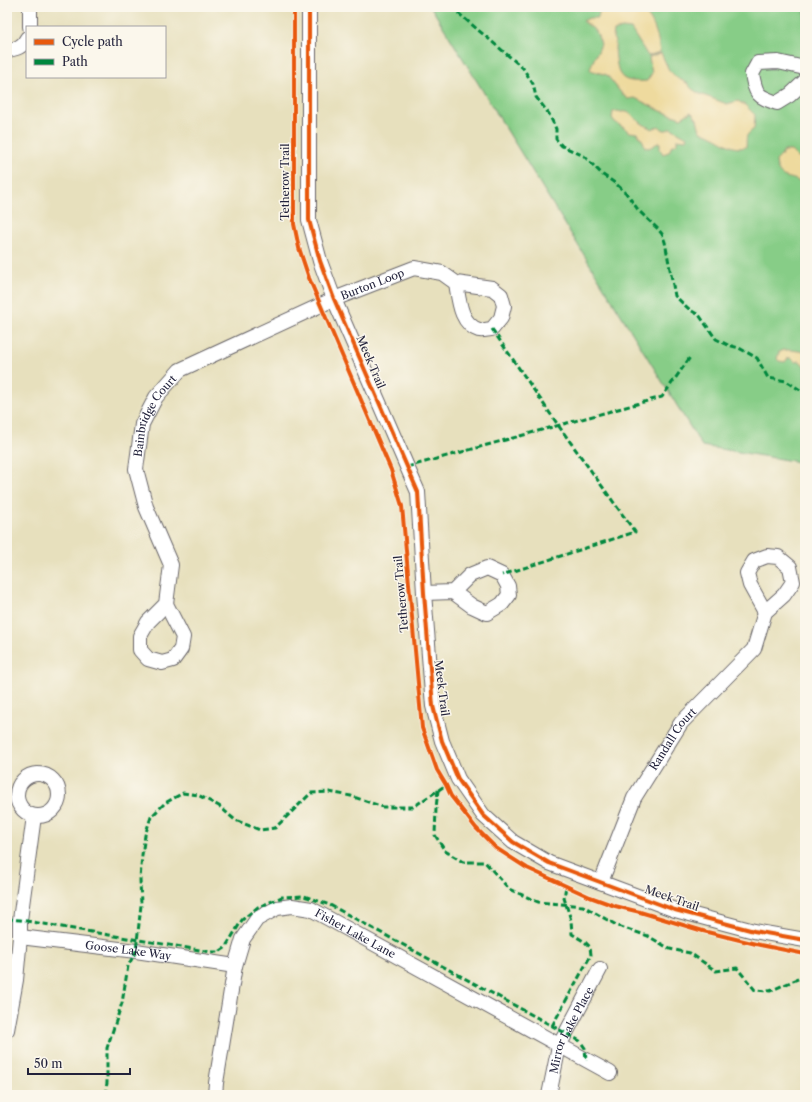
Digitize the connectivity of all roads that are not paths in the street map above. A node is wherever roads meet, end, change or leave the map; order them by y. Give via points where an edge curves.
1 (30, 7) edge
2 (309, 7) edge
3 (30, 26) edge
4 (26, 41) edge
5 (7, 50) edge
6 (805, 68) edge
7 (805, 81) edge
8 (456, 283) dead end
9 (334, 299) junction
10 (453, 592) dead end
11 (424, 593) junction
12 (166, 604) dead end
13 (765, 612) dead end
14 (34, 816) dead end
15 (602, 882) junction
16 (20, 938) junction
17 (805, 940) edge
18 (235, 966) junction
19 (600, 969) dead end
20 (7, 1030) edge
21 (559, 1046) junction
22 (610, 1073) dead end
23 (215, 1095) edge
24 (549, 1095) edge

1 - 3 street
2 - 9 street, Meek Trail via 309,220
4 - 5 street via 17,48
6 - 7 street via 778,62 758,63 752,74 754,88 761,98 777,103
8 - 9 street, Burton Loop via 442,273 414,268
9 - 11 street, Meek Trail via 418,492
9 - 12 street, Bainbridge Court via 180,370 156,396 142,424 136,469 146,507 171,565
10 - 11 street
11 - 15 street, Meek Trail via 434,706 442,741 458,779 483,815 513,842 549,863
13 - 15 street, Randall Court via 754,649 681,723 634,798
14 - 16 street via 20,920
15 - 17 street, Meek Trail via 675,910 754,932
16 - 18 street, Goose Lake Way via 136,950
16 - 20 street
18 - 21 street, Fisher Lake Lane via 244,940 257,919 278,908 292,906 311,909
18 - 23 street, Fisher Lake Lane
19 - 21 street, Mirror Lake Place
21 - 22 street, Fisher Lake Lane
21 - 24 street, Mirror Lake Place

